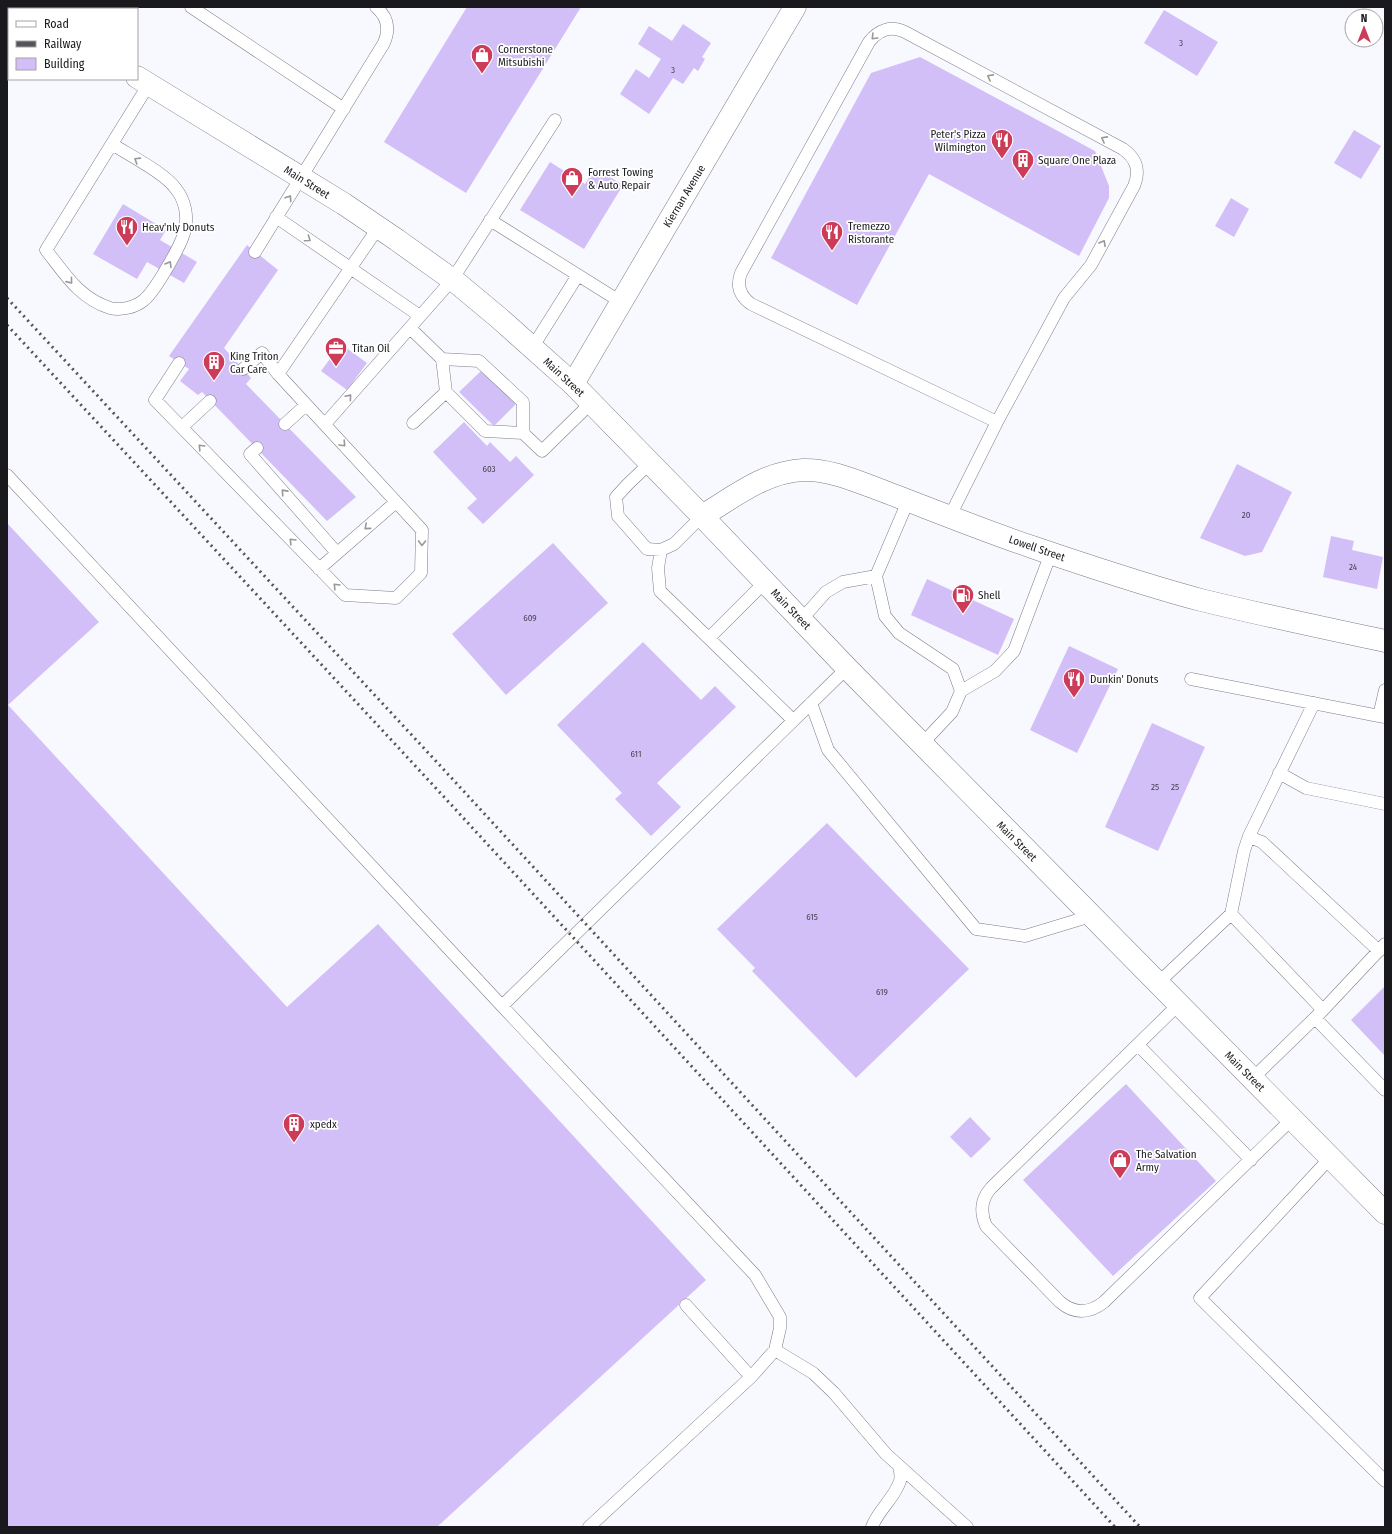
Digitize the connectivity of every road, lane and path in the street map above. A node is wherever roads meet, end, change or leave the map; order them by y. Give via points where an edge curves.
1 (191, 7) edge
2 (376, 7) edge
3 (795, 7) edge
4 (388, 12) edge
5 (143, 81) edge
6 (344, 109) junction
7 (555, 120) dead end
8 (112, 144) junction
9 (301, 178) junction
10 (276, 217) junction
11 (490, 220) junction
12 (378, 228) junction
13 (255, 252) dead end
14 (350, 269) junction
15 (578, 275) junction
16 (452, 280) junction
17 (621, 302) junction
18 (420, 316) junction
19 (410, 328) junction
20 (532, 348) junction
21 (442, 359) junction
22 (179, 363) dead end
23 (243, 369) dead end
24 (278, 374) junction
25 (573, 384) junction
26 (446, 392) junction
27 (210, 401) dead end
28 (591, 403) junction
29 (306, 405) junction
30 (997, 422) junction
31 (285, 424) dead end
32 (325, 424) junction
33 (413, 424) dead end
34 (182, 427) junction
35 (523, 433) junction
36 (257, 448) dead end
37 (650, 463) junction
38 (7, 475) edge
39 (908, 501) junction
40 (396, 502) junction
41 (702, 516) junction
42 (950, 516) junction
43 (661, 550) junction
44 (337, 553) junction
45 (1051, 554) junction
46 (319, 569) junction
47 (876, 576) junction
48 (765, 582) junction
49 (801, 620) junction
50 (709, 638) junction
51 (1385, 640) edge
52 (847, 668) junction
53 (1191, 678) dead end
54 (1385, 690) edge
55 (961, 691) junction
56 (811, 703) junction
57 (1314, 703) junction
58 (1382, 716) edge
59 (793, 720) junction
60 (922, 744) junction
61 (1279, 773) junction
62 (1385, 804) edge
63 (1249, 837) junction
64 (1231, 914) junction
65 (1091, 916) junction
66 (1382, 948) edge
67 (1158, 983) junction
68 (1179, 1004) junction
69 (502, 1006) junction
70 (1319, 1014) junction
71 (1138, 1045) junction
72 (1252, 1078) junction
73 (1385, 1090) edge
74 (1292, 1119) junction
75 (1330, 1158) junction
76 (1250, 1160) junction
77 (1385, 1213) edge
78 (686, 1305) dead end
79 (775, 1350) junction
80 (751, 1377) junction
81 (900, 1466) junction
82 (1385, 1481) edge
83 (589, 1527) edge
84 (872, 1527) edge
85 (967, 1527) edge

1 - 6 lane
2 - 4 lane
3 - 17 main road, Kiernan Avenue
4 - 6 lane via 387,36
5 - 8 lane
5 - 9 main road, Main Street
6 - 9 lane
7 - 11 lane
8 -> 8 lane via 46,250 81,292 101,304 127,309 144,301 151,293 183,238 186,218 179,193 169,181
10 -> 9 lane
9 - 12 main road, Main Street
10 - 13 lane
10 -> 14 lane
11 - 15 lane
11 - 16 lane
12 - 14 lane
12 - 16 main road, Main Street
14 - 18 lane
14 - 24 lane
15 - 17 lane
15 - 20 lane
16 - 18 lane
16 - 20 main road, Main Street
17 - 25 main road, Kiernan Avenue
18 - 19 lane
19 - 21 lane
32 -> 19 lane
20 - 25 main road, Main Street
21 - 26 lane
21 - 35 lane via 479,361 523,402
22 - 34 lane via 155,400
23 - 24 lane via 262,353
24 - 29 lane
25 - 28 main road, Main Street
26 - 33 lane
26 - 35 lane via 485,431
27 - 34 lane
28 - 35 lane via 542,451
28 - 37 main road, Main Street
29 - 31 lane
29 - 32 lane
30 -> 30 lane via 1064,298 1091,265 1134,186 1137,165 1129,154 1116,145 905,32 892,28 879,32 869,42 741,273 739,288 743,297 751,304
30 - 42 lane
32 -> 40 lane
46 -> 34 lane
44 -> 36 lane via 250,454
37 - 41 main road, Main Street
37 - 43 lane via 616,497 618,516 647,548
38 - 69 lane
39 - 41 main road, Lowell Street via 830,473 804,470 781,473 756,482
39 - 42 main road, Lowell Street
39 - 47 lane
40 -> 44 lane
40 -> 46 lane via 422,530 421,573 396,598 345,595
41 - 43 lane via 674,544
41 - 48 main road, Main Street
42 - 45 main road, Lowell Street
43 - 50 lane via 658,568 660,591
44 - 46 lane
45 - 51 main road, Lowell Street via 1200,599 1281,619
45 - 55 lane via 1014,651 994,670
47 - 49 lane via 844,582 826,592
47 - 55 lane via 885,616 900,633 953,669
48 - 49 main road, Main Street
48 - 50 lane
49 - 52 main road, Main Street
50 - 59 lane
52 - 56 lane
52 - 60 main road, Main Street
53 - 57 lane
54 - 58 lane
55 - 60 lane via 952,712
56 - 59 lane
56 - 65 lane via 828,750 976,929 1025,936
57 - 58 lane
57 - 61 lane
59 - 69 lane
60 - 65 main road, Main Street
61 - 62 lane via 1306,788
61 - 63 lane
63 - 64 lane
63 - 66 lane via 1262,842
64 - 67 lane
64 - 70 lane
65 - 67 main road, Main Street
66 - 70 lane
67 - 68 main road, Main Street
68 - 71 lane
68 - 72 main road, Main Street
69 - 79 lane via 755,1275 780,1317
70 - 72 lane
70 - 73 lane
71 - 76 lane
71 - 76 lane via 987,1193 982,1213 986,1226 996,1237 1065,1306 1078,1311 1092,1310 1104,1302
72 - 74 main road, Main Street
74 - 75 main road, Main Street
74 - 76 lane
75 - 77 main road, Main Street
75 - 82 lane via 1200,1298
78 - 80 lane
79 - 80 lane
79 - 81 lane via 813,1373 834,1393 886,1454
80 - 83 lane
81 - 84 lane via 900,1480 893,1498 874,1520
81 - 85 lane

